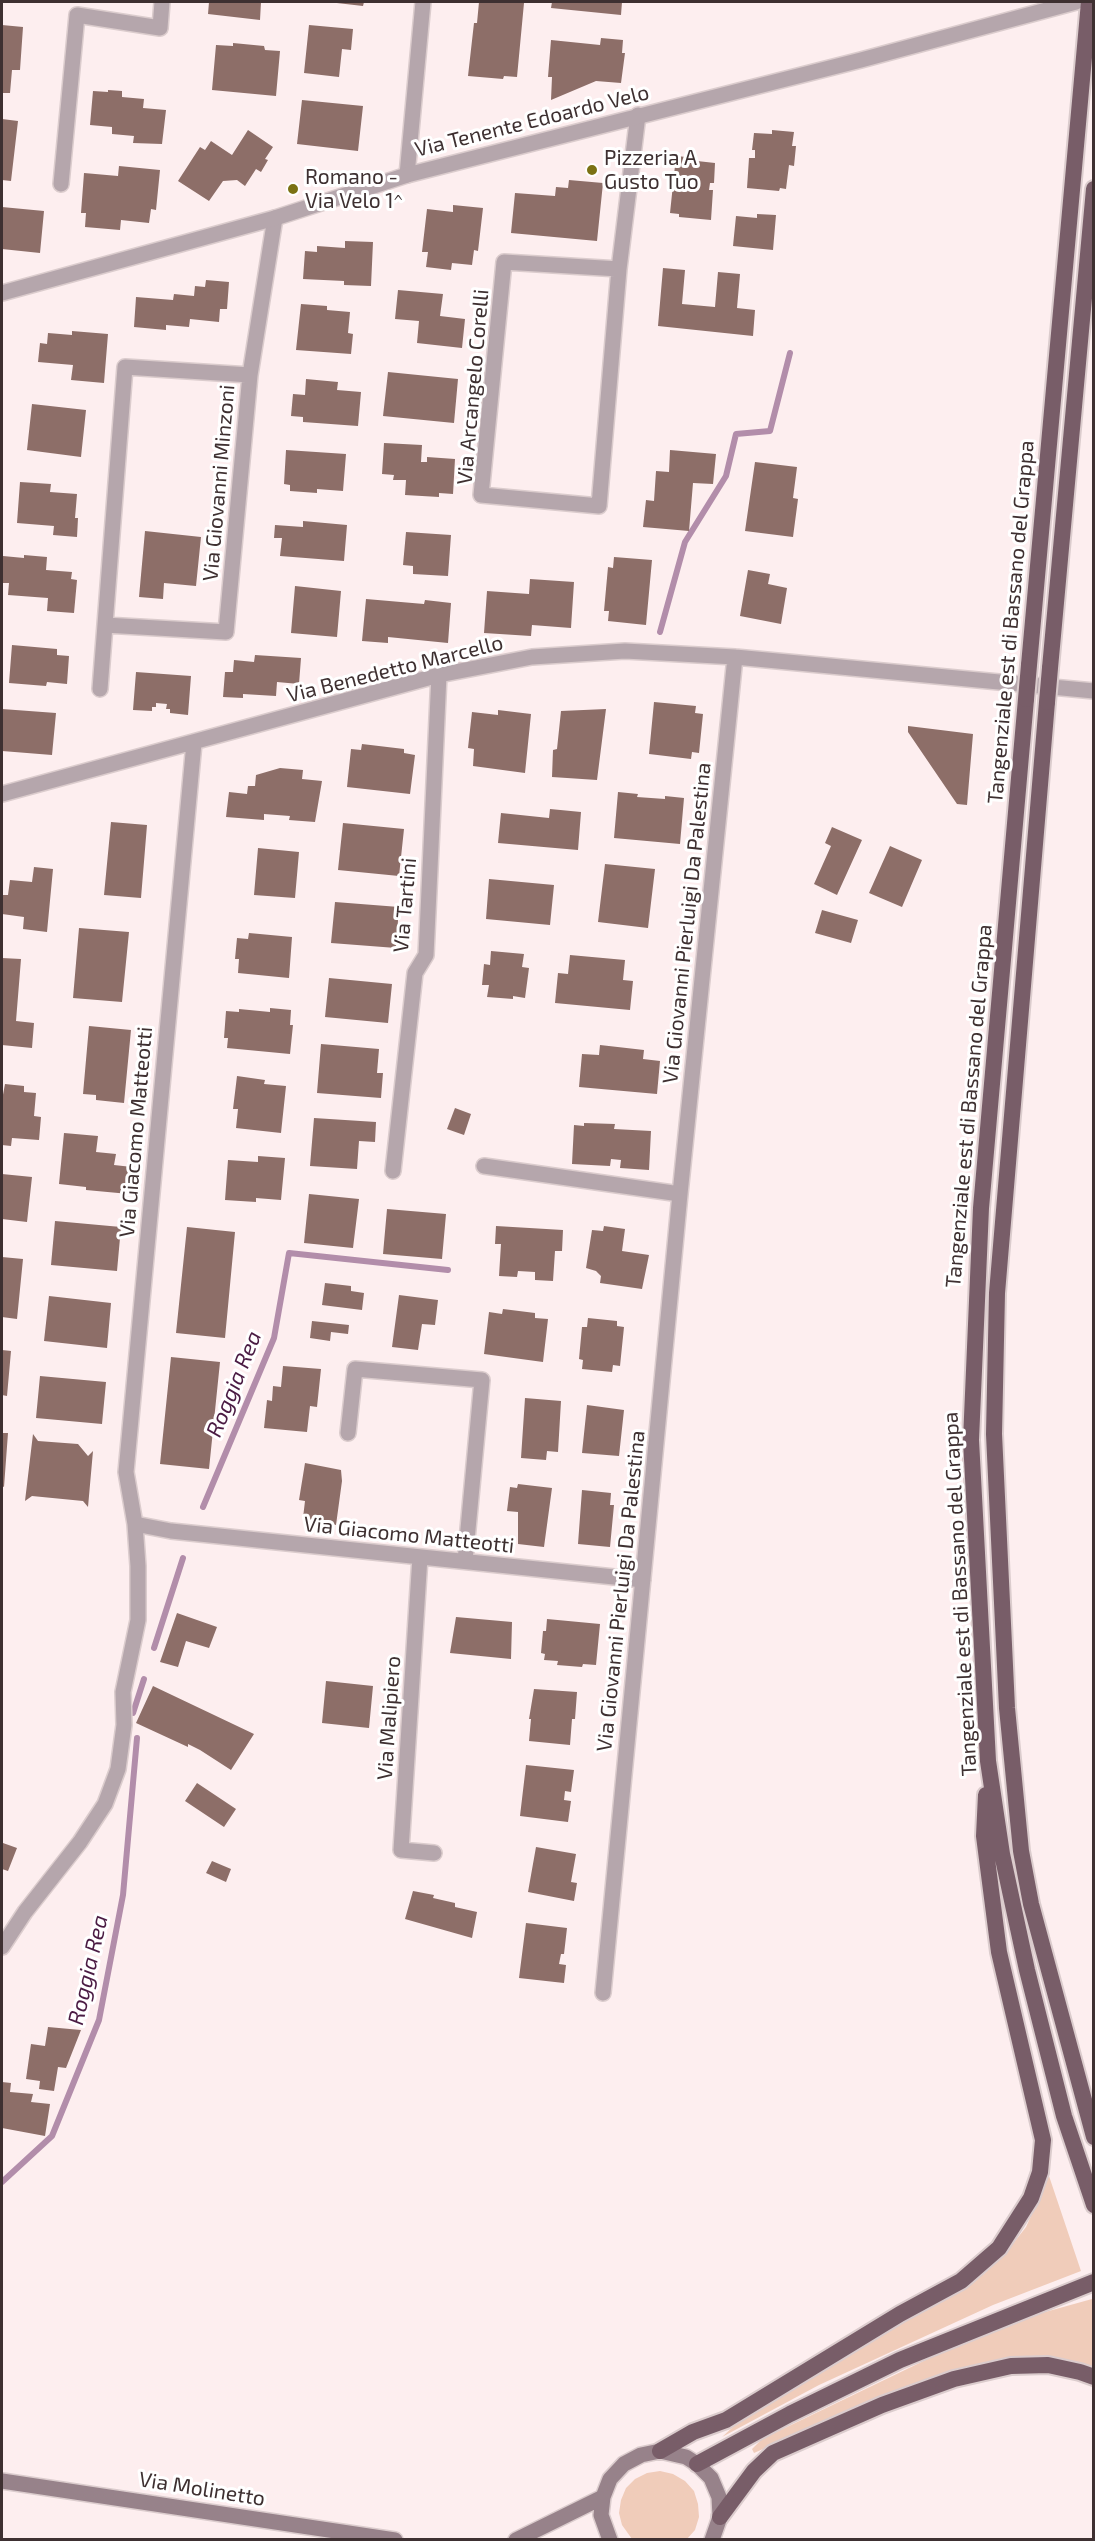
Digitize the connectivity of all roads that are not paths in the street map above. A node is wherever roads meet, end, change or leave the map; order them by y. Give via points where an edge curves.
1 (162, 2) edge
2 (423, 2) edge
3 (1076, 2) edge
4 (1089, 2) edge
5 (638, 115) junction
6 (407, 175) junction
7 (62, 184) dead end
8 (1094, 189) edge
9 (275, 218) junction
10 (619, 269) junction
11 (2, 292) edge
12 (249, 375) junction
13 (105, 625) junction
14 (735, 657) junction
15 (439, 675) junction
16 (100, 689) dead end
17 (1094, 691) edge
18 (194, 743) junction
19 (2, 794) edge
20 (484, 1166) dead end
21 (393, 1171) dead end
22 (680, 1194) junction
23 (348, 1433) dead end
24 (135, 1524) junction
25 (420, 1557) junction
26 (465, 1561) junction
27 (643, 1580) junction
28 (988, 1761) junction
29 (434, 1853) dead end
30 (1031, 1904) junction
31 (2, 1947) edge
32 (603, 1993) dead end
33 (1094, 2092) edge
34 (1094, 2137) edge
35 (1094, 2205) edge
36 (1094, 2282) edge
37 (1094, 2377) edge
38 (660, 2451) junction
39 (698, 2464) junction
40 (2, 2481) edge
41 (603, 2497) junction
42 (720, 2517) junction
43 (395, 2540) edge
44 (516, 2540) edge
45 (610, 2540) edge
46 (712, 2540) edge

1 - 7 street via 160,28 77,15
2 - 6 street
3 - 5 street, Via Tenente Edoardo Velo
4 - 28 highway, Tangenziale est di Bassano del Grappa, bridge via 981,1208 971,1440
5 - 6 street, Via Tenente Edoardo Velo
5 - 10 street, Via Arcangelo Corelli
6 - 9 street, Via Tenente Edoardo Velo
8 - 30 highway, Tangenziale est di Bassano del Grappa, bridge via 996,1293 994,1434 1010,1742 1021,1851
9 - 11 street, Via Tenente Edoardo Velo
9 - 12 street, Via Giovanni Minzoni
10 - 10 street, Via Arcangelo Corelli via 504,262 481,495 599,506
12 - 13 street, Via Giovanni Minzoni via 226,632
12 - 13 street via 125,368
13 - 16 street
14 - 15 street, Via Benedetto Marcello via 625,651 532,657
14 - 17 street, Via Benedetto Marcello
14 - 22 street, Via Giovanni Pierluigi Da Palestina
15 - 18 street, Via Benedetto Marcello
15 - 21 street, Via Tartini via 426,955 415,973
18 - 19 street, Via Benedetto Marcello
18 - 24 street, Via Giacomo Matteotti via 126,1472
20 - 22 street
22 - 27 street, Via Giovanni Pierluigi Da Palestina
23 - 26 street via 356,1368 482,1380
24 - 25 street, Via Giacomo Matteotti
24 - 31 street, Via Giacomo Matteotti via 138,1620 123,1692 118,1769 105,1804
25 - 26 street, Via Giacomo Matteotti
25 - 29 street, Via Malipiero via 401,1850
26 - 27 street, Via Giacomo Matteotti
27 - 32 street, Via Giovanni Pierluigi Da Palestina
28 - 35 highway, Tangenziale est di Bassano del Grappa via 1002,1854 1027,1970 1064,2116
28 - 38 highway via 984,1836 999,1952 1043,2140 1040,2172 1031,2198 999,2248 961,2281 726,2420 693,2432
30 - 33 highway via 1049,1930
30 - 34 highway, Tangenziale est di Bassano del Grappa
36 - 39 highway via 900,2360
37 - 42 highway via 1048,2365 1011,2366 954,2379 882,2405 773,2453 754,2471
38 - 39 main road
38 - 41 main road via 624,2464 610,2479
39 - 42 main road via 711,2478 719,2497
40 - 43 main road, Via Molinetto
41 - 44 main road
41 - 45 main road via 602,2515
42 - 46 main road

